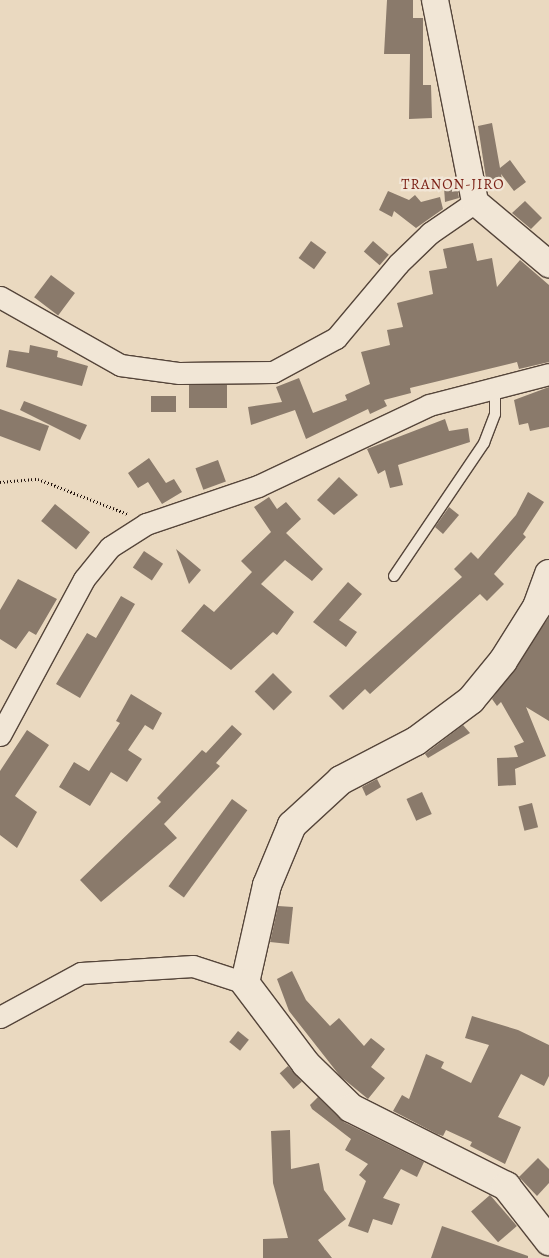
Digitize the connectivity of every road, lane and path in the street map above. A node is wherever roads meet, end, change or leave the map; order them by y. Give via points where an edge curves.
1 (435, 0) edge
2 (475, 202) junction
3 (549, 264) edge
4 (0, 297) edge
5 (549, 374) edge
6 (496, 386) junction
7 (0, 482) edge
8 (146, 524) junction
9 (549, 574) edge
10 (394, 576) dead end
11 (0, 735) edge
12 (245, 983) junction
13 (0, 1017) edge
14 (549, 1241) edge

1 - 2 street
2 - 3 street
2 - 4 street via 430,233 404,258 336,338 272,372 179,373 120,365
5 - 6 street
6 - 8 street via 429,405 258,486
6 - 10 lane via 495,414 484,443
7 - 8 path via 38,480 112,506
8 - 11 street via 110,547 84,579
9 - 12 main road via 522,630 471,700 416,741 341,780 292,825 267,885
12 - 13 street via 193,966 81,973
12 - 14 main road via 306,1064 351,1108 506,1186

